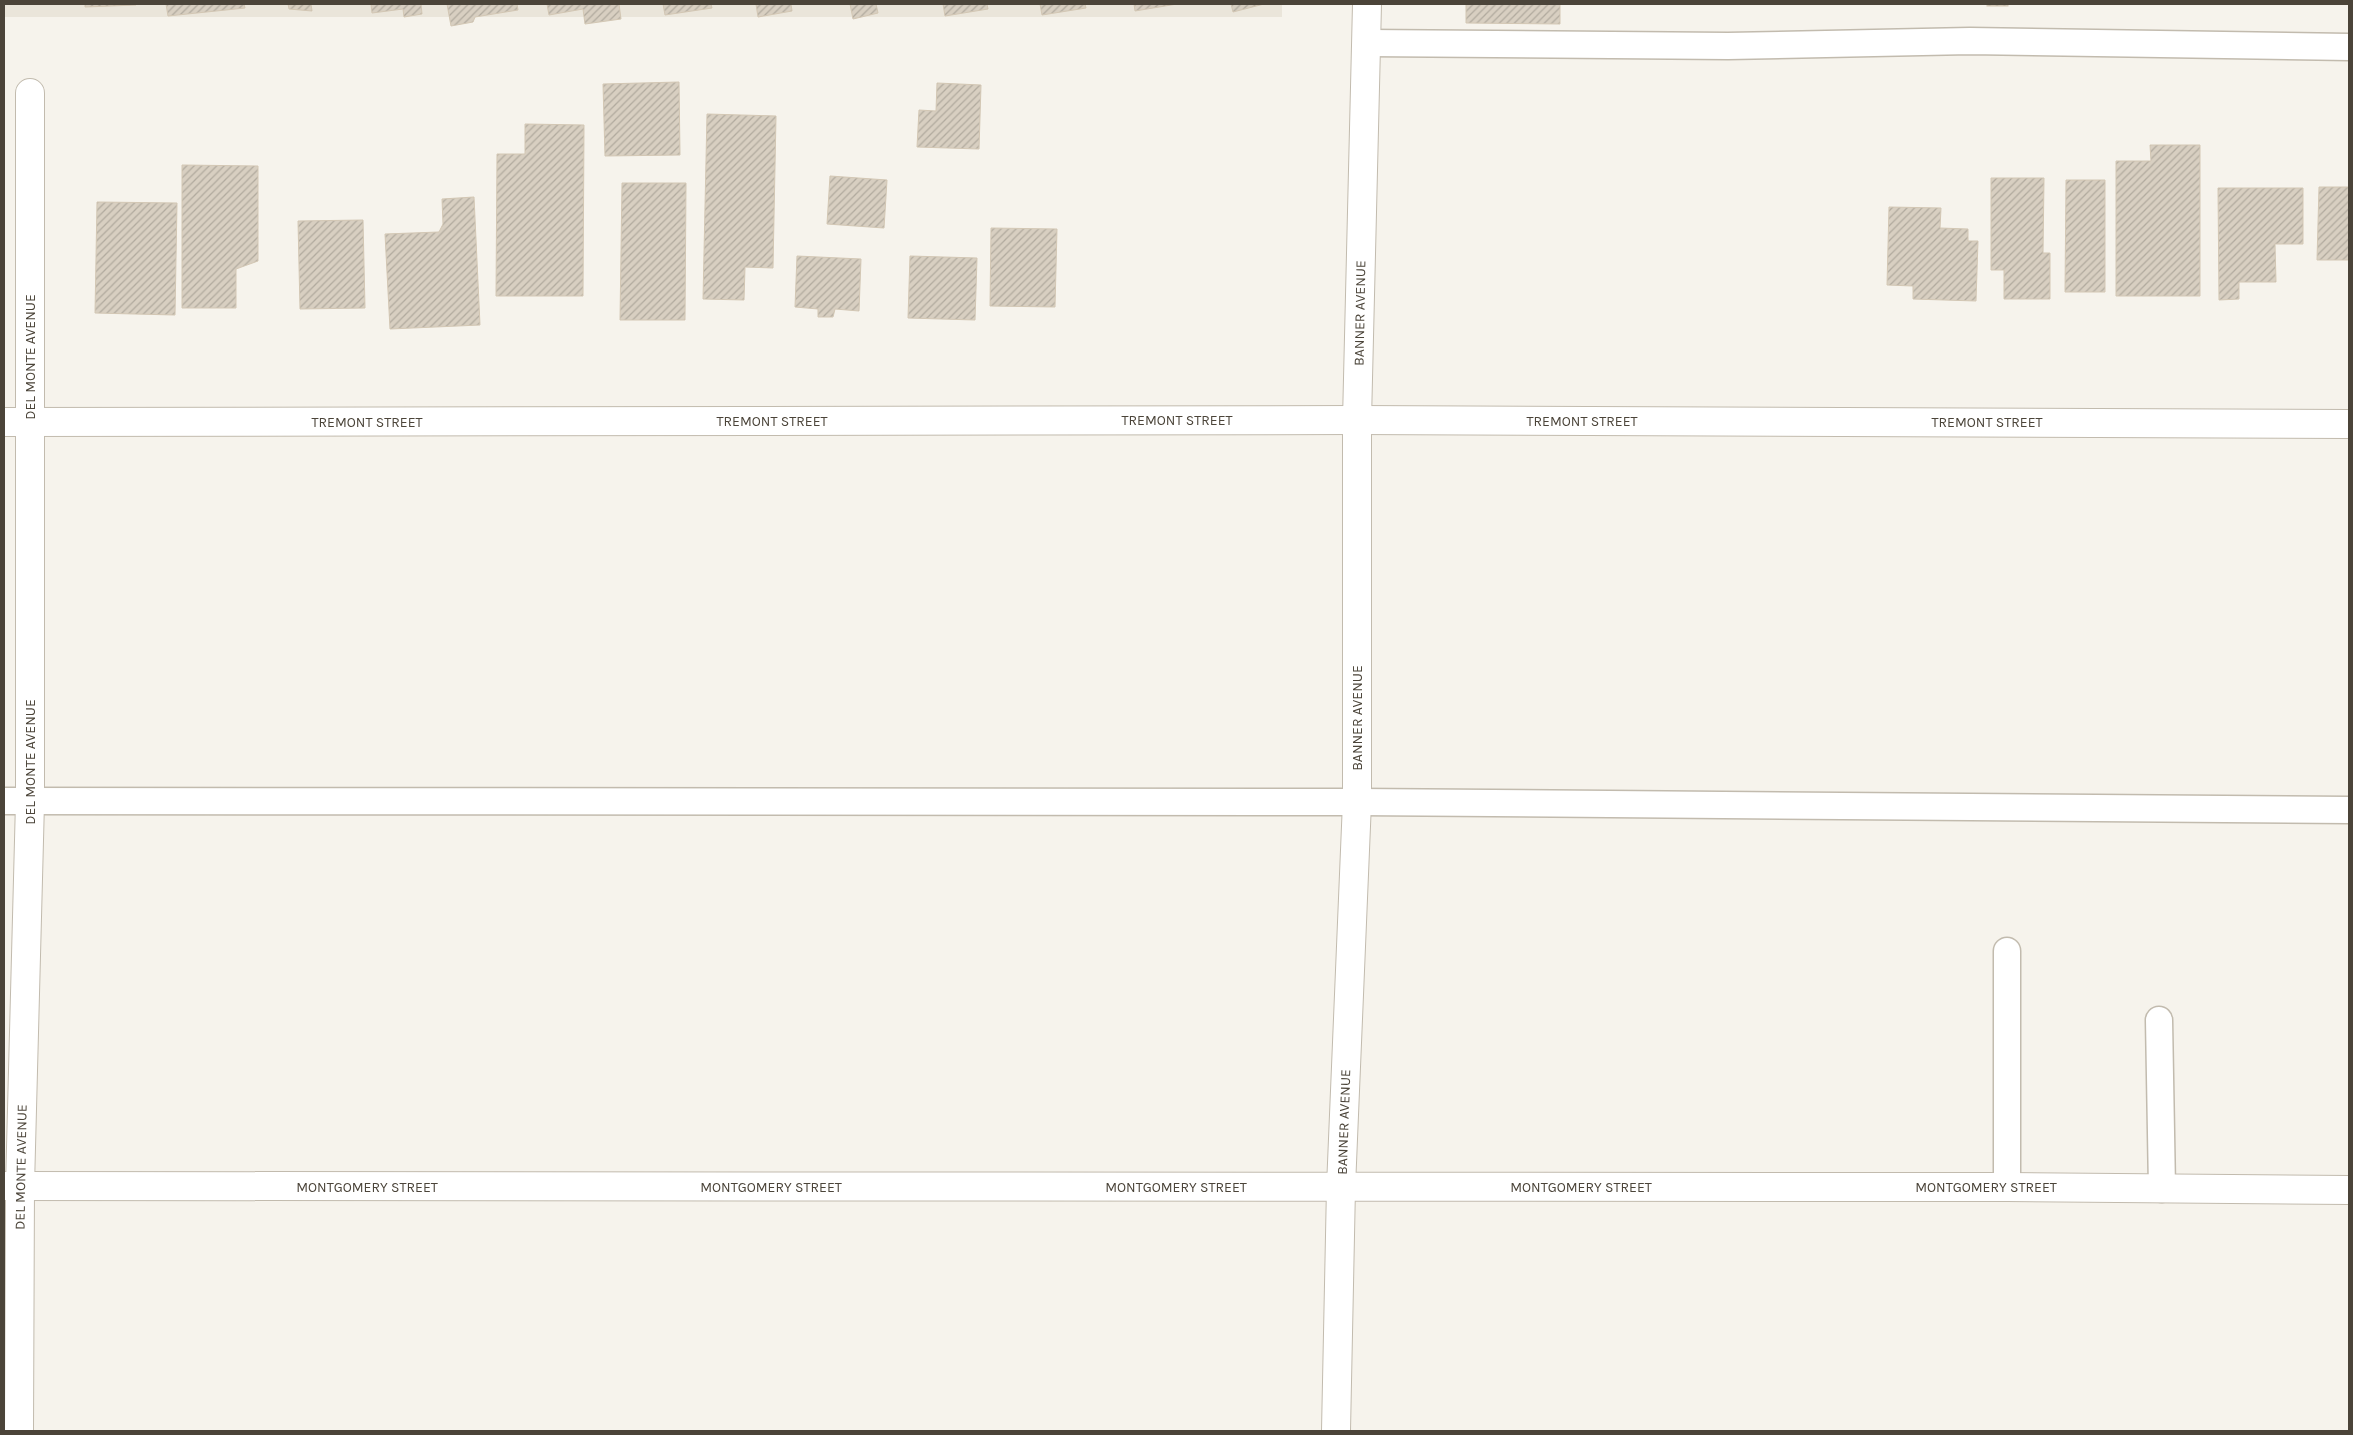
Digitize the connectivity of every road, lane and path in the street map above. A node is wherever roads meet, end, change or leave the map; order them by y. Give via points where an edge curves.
1 (1367, 4) edge
2 (1367, 43) junction
3 (2349, 47) edge
4 (30, 93) dead end
5 (1357, 420) junction
6 (17, 422) edge
7 (2349, 424) edge
8 (17, 801) edge
9 (1357, 802) junction
10 (2349, 810) edge
11 (2007, 951) dead end
12 (2159, 1020) dead end
13 (12, 1186) edge
14 (1341, 1187) junction
15 (2007, 1187) junction
16 (2162, 1189) junction
17 (2349, 1190) edge
18 (20, 1431) edge
19 (1336, 1431) edge

1 - 2 street, BANNER AVENUE
2 - 3 lane via 1728,46 1970,41
2 - 5 street, BANNER AVENUE
4 - 6 street, DEL MONTE AVENUE
5 - 6 street, TREMONT STREET
5 - 7 street, TREMONT STREET
5 - 9 street, BANNER AVENUE
6 - 8 street, DEL MONTE AVENUE
8 - 9 lane
8 - 13 street, DEL MONTE AVENUE
9 - 10 lane
9 - 14 street, BANNER AVENUE
11 - 15 lane
12 - 16 lane
13 - 14 street, MONTGOMERY STREET
13 - 18 street, DEL MONTE AVENUE
14 - 15 street, MONTGOMERY STREET
14 - 19 street, BANNER AVENUE
15 - 16 street, MONTGOMERY STREET
16 - 17 street, MONTGOMERY STREET

